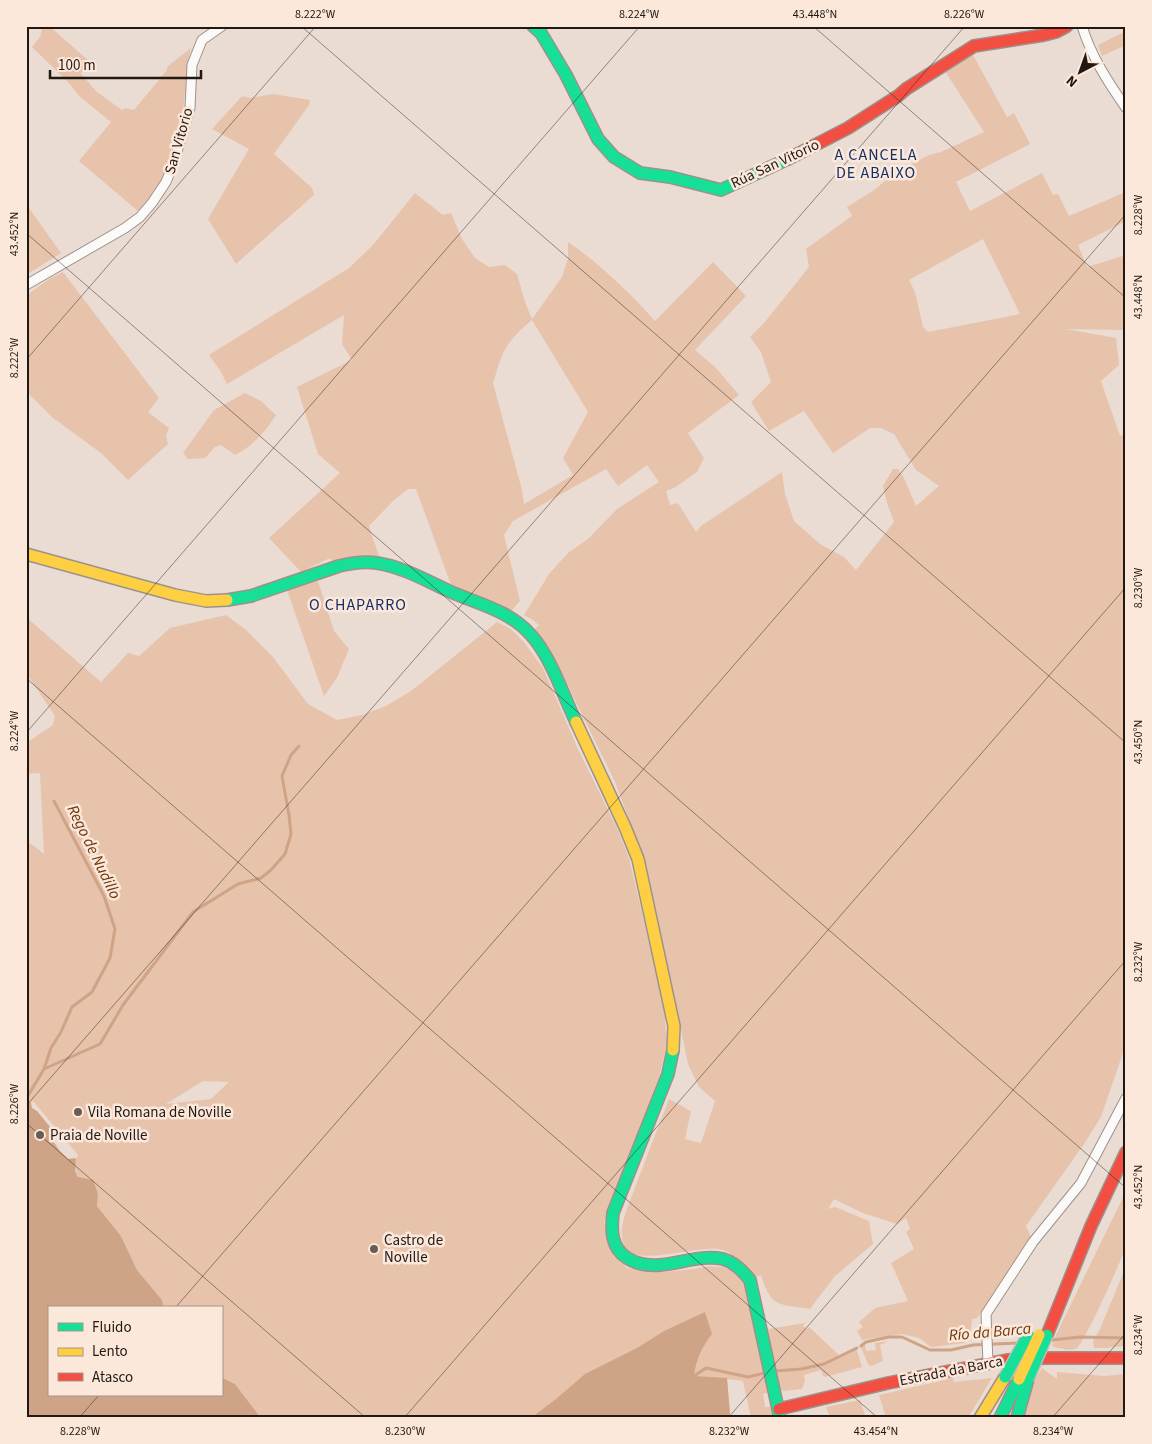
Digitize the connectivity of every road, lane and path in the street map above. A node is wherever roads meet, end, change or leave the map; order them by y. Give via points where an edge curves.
1 (222, 26) edge
2 (533, 26) edge
3 (1067, 26) edge
4 (1082, 26) edge
5 (1126, 108) edge
6 (26, 285) edge
7 (26, 554) edge
8 (1126, 1098) edge
9 (1126, 1152) edge
10 (1039, 1332) junction
11 (1126, 1358) edge
12 (988, 1363) junction
13 (1023, 1379) junction
14 (779, 1413) edge
15 (980, 1418) edge
16 (1000, 1418) edge
17 (1017, 1418) edge

1 - 6 street, San Vitorio via 202,40 192,65 190,108 181,142 166,182 152,203 125,228
2 - 3 main road, Rúa San Vitorio via 541,33 566,75 598,139 614,157 640,173 721,190 848,128 974,46 1044,36
4 - 5 street via 1099,66
7 - 14 main road via 206,601 251,596 339,566 379,563 486,606 525,628 545,655 638,859 674,1026 668,1074 613,1213 614,1243 630,1261 644,1266 710,1258 730,1262 744,1272 750,1280
8 - 12 street via 1081,1183 1033,1242 986,1314
9 - 10 main road via 1091,1226 1056,1315
10 - 13 main road, bridge
10 - 15 main road, bridge via 1005,1377
11 - 12 main road, Estrada da Barca via 1046,1358
12 - 14 main road, Estrada da Barca via 888,1384
13 - 16 main road
13 - 17 main road

